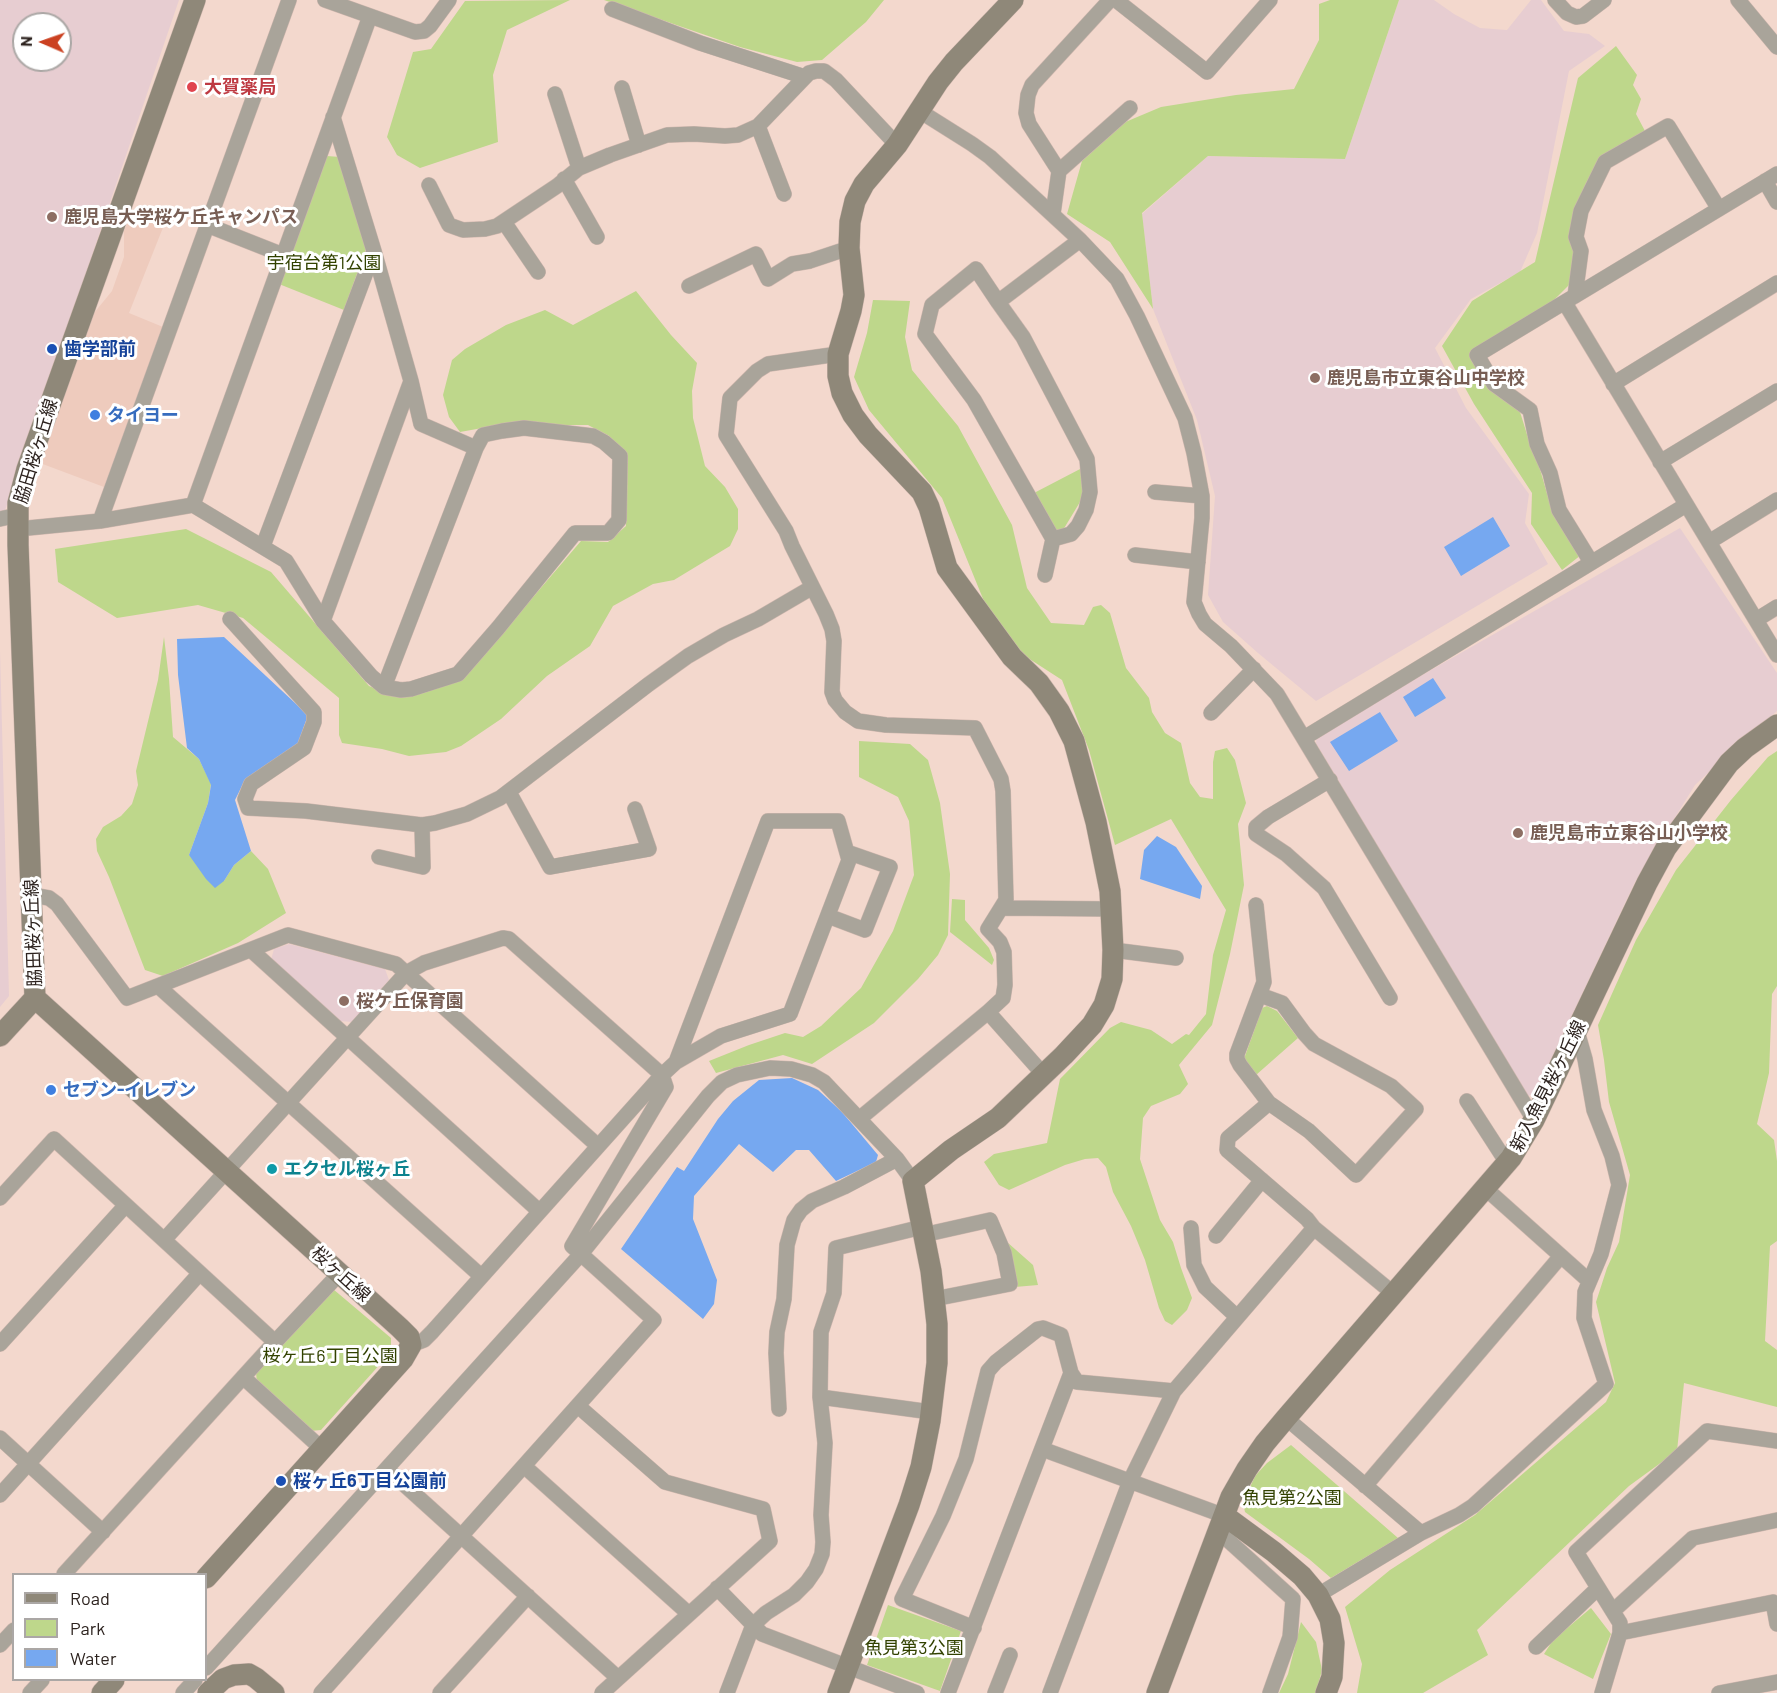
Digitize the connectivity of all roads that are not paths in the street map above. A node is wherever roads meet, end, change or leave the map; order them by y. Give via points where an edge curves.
1 (195, 0) edge
2 (289, 0) edge
3 (325, 0) edge
4 (449, 0) edge
5 (1012, 0) edge
6 (1110, 0) edge
7 (1116, 0) edge
8 (1270, 0) edge
9 (1556, 0) edge
10 (1604, 0) edge
11 (1738, 0) edge
12 (612, 9) dead end
13 (370, 16) junction
14 (1777, 47) edge
15 (805, 77) junction
16 (622, 88) dead end
17 (555, 94) dead end
18 (1130, 108) dead end
19 (918, 110) junction
20 (333, 117) junction
21 (758, 126) junction
22 (639, 145) junction
23 (897, 145) junction
24 (579, 168) junction
25 (1059, 171) junction
26 (1771, 177) edge
27 (564, 179) junction
28 (429, 185) dead end
29 (784, 194) dead end
30 (1777, 202) edge
31 (1719, 209) junction
32 (1053, 214) junction
33 (504, 222) junction
34 (207, 225) junction
35 (597, 237) dead end
36 (1080, 240) junction
37 (849, 248) junction
38 (374, 250) junction
39 (283, 255) junction
40 (538, 272) dead end
41 (1777, 283) edge
42 (689, 286) dead end
43 (1570, 299) junction
44 (998, 302) junction
45 (838, 354) junction
46 (411, 381) junction
47 (1613, 384) junction
48 (1777, 391) edge
49 (476, 448) junction
50 (1660, 462) junction
51 (1155, 492) dead end
52 (1202, 496) junction
53 (1777, 500) edge
54 (193, 505) junction
55 (1686, 505) junction
56 (100, 520) junction
57 (12, 521) edge
58 (1053, 539) junction
59 (1708, 542) junction
60 (263, 546) junction
61 (1135, 555) dead end
62 (1198, 562) junction
63 (1592, 562) junction
64 (1045, 575) dead end
65 (811, 588) junction
66 (1777, 607) edge
67 (230, 619) dead end
68 (1756, 620) junction
69 (323, 621) junction
70 (1777, 655) edge
71 (1254, 669) junction
72 (384, 687) junction
73 (1211, 713) dead end
74 (1777, 725) edge
75 (1304, 738) junction
76 (1330, 780) junction
77 (509, 792) junction
78 (635, 809) dead end
79 (422, 825) junction
80 (847, 852) junction
81 (380, 857) dead end
82 (32, 895) junction
83 (1256, 904) dead end
84 (1002, 908) junction
85 (1111, 909) junction
86 (828, 916) junction
87 (250, 950) junction
88 (1113, 950) junction
89 (1176, 958) dead end
90 (406, 973) junction
91 (158, 986) junction
92 (1260, 995) junction
93 (35, 998) junction
94 (1390, 998) dead end
95 (988, 1012) junction
96 (1577, 1031) junction
97 (0, 1036) edge
98 (348, 1038) junction
99 (676, 1062) junction
100 (1044, 1075) junction
101 (662, 1076) junction
102 (1467, 1101) dead end
103 (289, 1103) junction
104 (1269, 1103) junction
105 (859, 1119) junction
106 (1534, 1120) junction
107 (598, 1146) junction
108 (897, 1159) junction
109 (1507, 1163) junction
110 (227, 1171) junction
111 (1262, 1180) junction
112 (913, 1181) junction
113 (1485, 1188) junction
114 (0, 1198) edge
115 (126, 1204) junction
116 (539, 1211) junction
117 (1191, 1228) dead end
118 (1314, 1228) junction
119 (922, 1231) junction
120 (1216, 1236) dead end
121 (164, 1240) junction
122 (581, 1254) junction
123 (1561, 1256) junction
124 (200, 1273) junction
125 (340, 1273) junction
126 (482, 1276) junction
127 (1589, 1281) junction
128 (1394, 1294) junction
129 (934, 1299) junction
130 (1237, 1317) junction
131 (275, 1342) junction
132 (0, 1344) edge
133 (411, 1345) junction
134 (1071, 1373) junction
135 (243, 1377) junction
136 (1174, 1390) junction
137 (820, 1397) junction
138 (578, 1406) junction
139 (779, 1409) dead end
140 (931, 1412) junction
141 (1286, 1418) junction
142 (0, 1438) edge
143 (1777, 1441) edge
144 (322, 1449) junction
145 (1042, 1449) junction
146 (28, 1464) junction
147 (524, 1466) junction
148 (387, 1468) junction
149 (1130, 1481) junction
150 (1365, 1486) junction
151 (0, 1495) edge
152 (1777, 1520) edge
153 (1222, 1524) junction
154 (103, 1532) junction
155 (1421, 1533) junction
156 (461, 1536) junction
157 (66, 1573) edge
158 (207, 1577) edge
159 (717, 1588) junction
160 (1598, 1588) junction
161 (1318, 1595) junction
162 (528, 1596) junction
163 (1613, 1611) junction
164 (689, 1614) junction
165 (1777, 1624) edge
166 (753, 1625) junction
167 (974, 1628) junction
168 (12, 1632) edge
169 (1620, 1633) junction
170 (0, 1645) edge
171 (1536, 1647) dead end
172 (1010, 1656) dead end
173 (207, 1667) edge
174 (848, 1667) junction
175 (618, 1678) junction
176 (41, 1681) edge
177 (194, 1681) edge
178 (1777, 1682) edge
179 (30, 1693) edge
180 (183, 1693) edge
181 (208, 1693) edge
182 (274, 1693) edge
183 (321, 1693) edge
184 (440, 1693) edge
185 (602, 1693) edge
186 (728, 1693) edge
187 (838, 1693) edge
188 (916, 1693) edge
189 (948, 1693) edge
190 (995, 1693) edge
191 (1050, 1693) edge
192 (1157, 1693) edge
193 (1270, 1693) edge
194 (1326, 1693) edge
195 (1602, 1693) edge
196 (1719, 1693) edge

1 - 57 street, 脇田桜ヶ丘線 via 27,469
2 - 34 street
3 - 13 street
4 - 13 street via 423,31 415,32
5 - 19 street via 954,62
6 - 25 street via 1032,85 1028,95 1029,124
7 - 8 street via 1207,72
9 - 10 street via 1576,17
11 - 14 street
12 - 15 street
13 - 20 street
15 - 21 street
15 - 23 street via 824,71
16 - 22 street
17 - 24 street
18 - 25 street
19 - 23 street
19 - 32 street via 990,157
20 - 38 street
20 - 39 street
21 - 22 street via 738,135 667,135
21 - 29 street
22 - 24 street
23 - 37 street via 855,201
24 - 27 street
25 - 32 street
26 - 30 street
26 - 31 street
27 - 33 street
27 - 35 street
28 - 33 street via 449,225 463,230 485,229
31 - 43 street
31 - 43 street via 1668,126 1605,162 1581,211 1576,237 1581,250
32 - 36 street
33 - 40 street
34 - 39 street
34 - 56 street
36 - 44 street
36 - 52 street via 1117,279 1137,316 1185,418
37 - 42 street via 792,264 768,279 756,254
37 - 45 street via 854,295
38 - 46 street
38 - 60 street
39 - 54 street
41 - 47 street
43 - 47 street
43 - 63 street via 1477,355 1494,384 1530,410 1559,510
44 - 58 street via 1023,337 1087,459 1090,492 1086,510 1071,534
44 - 58 street via 976,269 932,304 925,334 974,400
45 - 65 street via 768,364 730,398 726,435 786,531
45 - 85 street via 842,393 868,435 922,492 947,568 1012,657 1039,683 1074,741 1096,822
46 - 49 street via 422,424
46 - 69 street
47 - 50 street
48 - 50 street
49 - 72 street
49 - 72 street via 483,435 525,428 593,436 620,456 619,520 608,533 575,533 458,674 411,689
50 - 55 street
51 - 52 street
52 - 62 street
53 - 59 street
54 - 56 street
54 - 60 street
55 - 59 street
55 - 63 street
56 - 57 street
57 - 82 street, 脇田桜ヶ丘線
58 - 64 street
59 - 68 street
60 - 69 street via 286,561
61 - 62 street
62 - 71 street via 1194,602 1198,615
63 - 75 street
65 - 77 street via 688,656
65 - 84 street via 832,630 832,692 845,712 858,721 886,725 975,728 1001,779 1003,791 1006,900
66 - 68 street
67 - 79 street via 314,712 304,748 251,784 245,799 248,808
68 - 70 street
69 - 72 street
71 - 73 street
71 - 75 street via 1277,694
74 - 96 street, 新入魚見桜ヶ丘線 via 1729,763 1666,848
75 - 76 street
76 - 94 street via 1268,818 1256,834 1287,854 1324,888
76 - 106 street
77 - 78 street via 550,867 650,849
77 - 79 street via 467,814
79 - 81 street via 423,867
80 - 86 street via 849,860
80 - 86 street via 890,867 865,930
80 - 99 street via 838,821 768,821
82 - 91 street via 57,904 128,998
82 - 93 street, 脇田桜ヶ丘線
83 - 92 street via 1263,982
84 - 85 street
84 - 95 street via 988,929 1005,952 1005,986 1003,998
85 - 88 street
86 - 99 street via 790,1014 722,1036
87 - 90 street via 288,935 396,963
87 - 91 street
87 - 98 street
88 - 89 street
88 - 100 street via 1112,979 1104,1005 1092,1025
90 - 98 street
90 - 101 street via 509,939
90 - 107 street
91 - 103 street
92 - 104 street via 1237,1054 1240,1065
92 - 104 street via 1282,1003 1314,1044 1391,1086 1416,1109 1356,1175 1309,1131
93 - 97 street
93 - 110 street, 桜ヶ丘線
95 - 100 street
95 - 105 street
96 - 106 street, 新入魚見桜ヶ丘線
96 - 127 street via 1594,1110 1619,1185 1601,1254
98 - 103 street
98 - 116 street
99 - 101 street
100 - 112 street via 998,1118
101 - 107 street
101 - 122 street via 666,1087 663,1094 572,1246
102 - 109 street
103 - 110 street
103 - 126 street
104 - 111 street via 1228,1138 1227,1150
105 - 108 street
105 - 122 street via 824,1082 791,1069 770,1068 722,1082
106 - 109 street, 新入魚見桜ヶ丘線
107 - 116 street
108 - 112 street
108 - 139 street via 812,1201 794,1220 787,1245 784,1299 777,1332
109 - 113 street, 新入魚見桜ヶ丘線
110 - 121 street
110 - 125 street, 桜ヶ丘線
111 - 118 street
111 - 120 street
112 - 119 street
113 - 123 street
113 - 128 street, 新入魚見桜ヶ丘線
114 - 115 street via 54,1139
115 - 121 street
115 - 132 street
116 - 126 street
117 - 130 street via 1194,1265 1205,1287
118 - 128 street
118 - 130 street
119 - 129 street
119 - 129 street via 990,1220 1004,1254 1010,1284
119 - 137 street via 836,1248 834,1293 821,1332
121 - 124 street
122 - 138 street via 654,1320
122 - 148 street
123 - 127 street
123 - 150 street
124 - 131 street
124 - 146 street
125 - 131 street
125 - 133 street, 桜ヶ丘線 via 409,1337
126 - 133 street via 424,1340
127 - 155 street via 1584,1318 1606,1384 1473,1506
128 - 141 street, 新入魚見桜ヶ丘線
129 - 140 street via 937,1363
130 - 136 street
131 - 135 street
133 - 144 street via 403,1359
134 - 136 street via 1077,1382
134 - 145 street
134 - 167 street via 1061,1335 1043,1328 988,1371 966,1459 944,1516 902,1599
135 - 144 street
135 - 154 street
136 - 149 street
137 - 140 street
137 - 166 street via 825,1443 822,1554 807,1582
138 - 147 street
138 - 159 street via 665,1482 762,1509 770,1541
140 - 174 street via 909,1505
141 - 150 street
141 - 153 street, 新入魚見桜ヶ丘線 via 1247,1469
142 - 146 street
143 - 160 street via 1707,1431 1576,1552
144 - 158 street
145 - 149 street
145 - 167 street
146 - 151 street
146 - 154 street
147 - 156 street
147 - 164 street
148 - 156 street
148 - 173 street
149 - 153 street
149 - 191 street
150 - 155 street
152 - 163 street via 1693,1538
153 - 161 street via 1274,1552
153 - 192 street, 新入魚見桜ヶ丘線
153 - 193 street via 1293,1599 1290,1637
154 - 157 street
155 - 161 street
156 - 162 street
156 - 183 street
159 - 164 street
159 - 166 street
160 - 163 street
160 - 171 street
161 - 194 street via 1330,1619 1334,1643 1332,1677
162 - 175 street
162 - 184 street
163 - 169 street via 1620,1623
164 - 175 street
165 - 169 street via 1773,1602
166 - 174 street via 762,1634
166 - 186 street
167 - 189 street
168 - 170 street
169 - 195 street
172 - 190 street
174 - 187 street
174 - 188 street
175 - 185 street
176 - 179 street
177 - 180 street
178 - 196 street
181 - 182 street via 223,1679 249,1674

